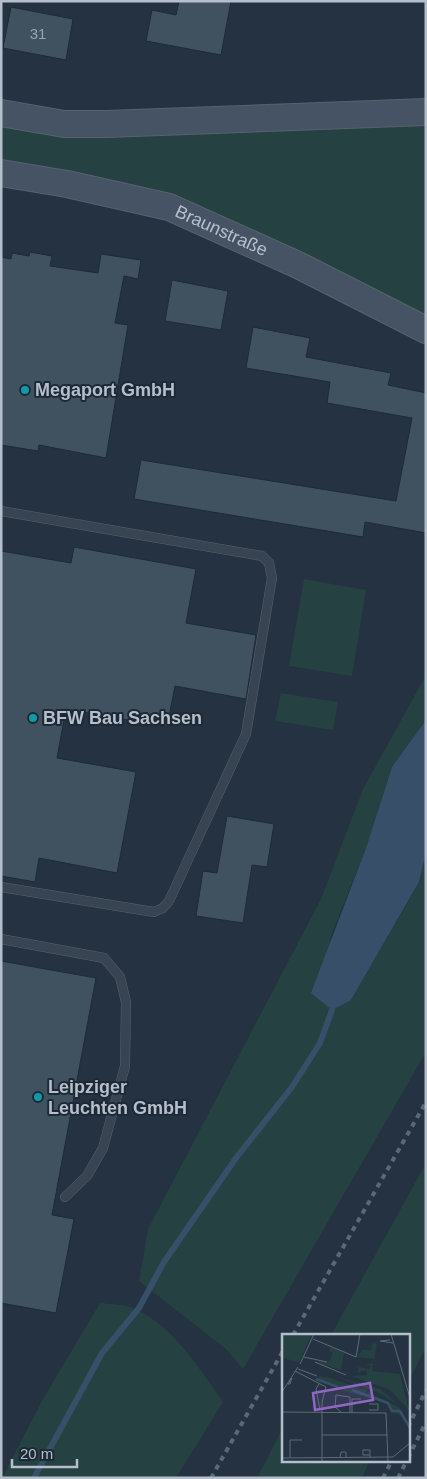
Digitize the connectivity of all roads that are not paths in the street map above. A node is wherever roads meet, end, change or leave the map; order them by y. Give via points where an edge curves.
1 (426, 112) edge
2 (1, 113) edge
3 (1, 173) edge
4 (426, 330) edge
5 (1, 512) edge
6 (1, 887) edge
7 (1, 939) edge
8 (65, 1197) dead end

1 - 2 main road via 107,124 64,124
3 - 4 main road, Braunstraße via 169,207 298,265
5 - 6 lane via 262,556 268,563 272,578 246,734 170,901 154,912
7 - 8 lane via 104,958 120,977 126,1002 125,1066 103,1148 86,1176

